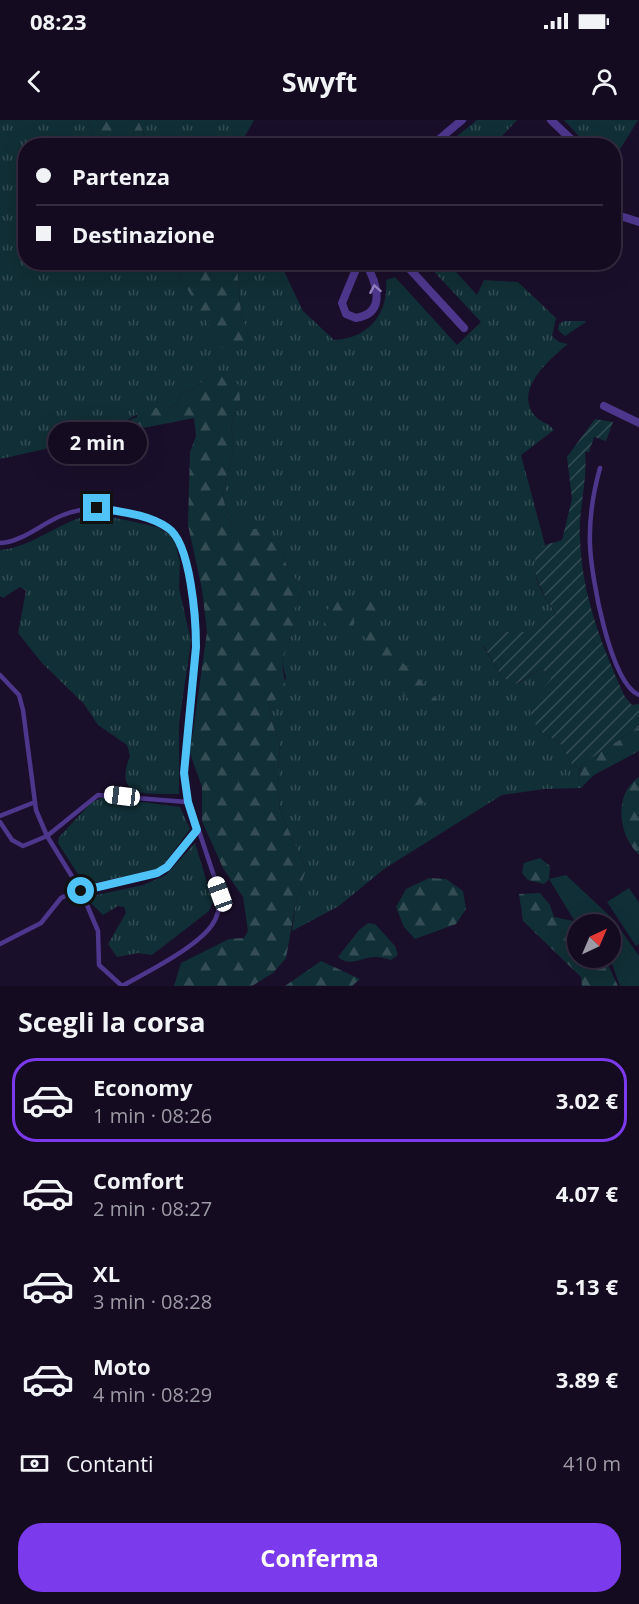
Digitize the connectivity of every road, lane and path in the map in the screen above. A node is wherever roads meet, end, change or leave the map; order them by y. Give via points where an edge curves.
1 (462, 120) edge
2 (551, 120) edge
3 (441, 138) edge
4 (570, 138) edge
5 (621, 216) edge
6 (639, 222) edge
7 (356, 270) edge
8 (369, 270) edge
9 (411, 270) edge
10 (464, 327) dead end
11 (604, 406) dead end
12 (639, 423) edge
13 (600, 468) dead end
14 (0, 543) edge
15 (0, 675) edge
16 (639, 695) edge
17 (34, 802) junction
18 (188, 802) junction
19 (0, 816) edge
20 (0, 822) edge
21 (197, 830) junction
22 (47, 836) junction
23 (81, 891) junction
24 (0, 945) edge
25 (122, 986) edge

1 - 3 street
2 - 4 street
5 - 6 street
7 -> 8 street via 342,303 346,314 356,318 368,314 377,301
9 - 10 street
11 - 12 street
13 - 16 lane via 591,512 593,576 608,643 630,689
14 - 18 lane via 22,537 62,515 97,508 147,517 178,537 196,628 184,773
15 - 17 lane via 19,695
17 - 19 lane
17 - 22 lane
18 - 21 lane
18 - 22 lane via 98,795
20 - 22 lane via 12,840 23,846
21 - 23 lane via 167,867 157,873
21 - 25 lane via 220,894 216,918 211,928 171,958
22 - 23 lane
23 - 24 lane via 61,898 41,923
23 - 25 lane via 98,931 99,964

